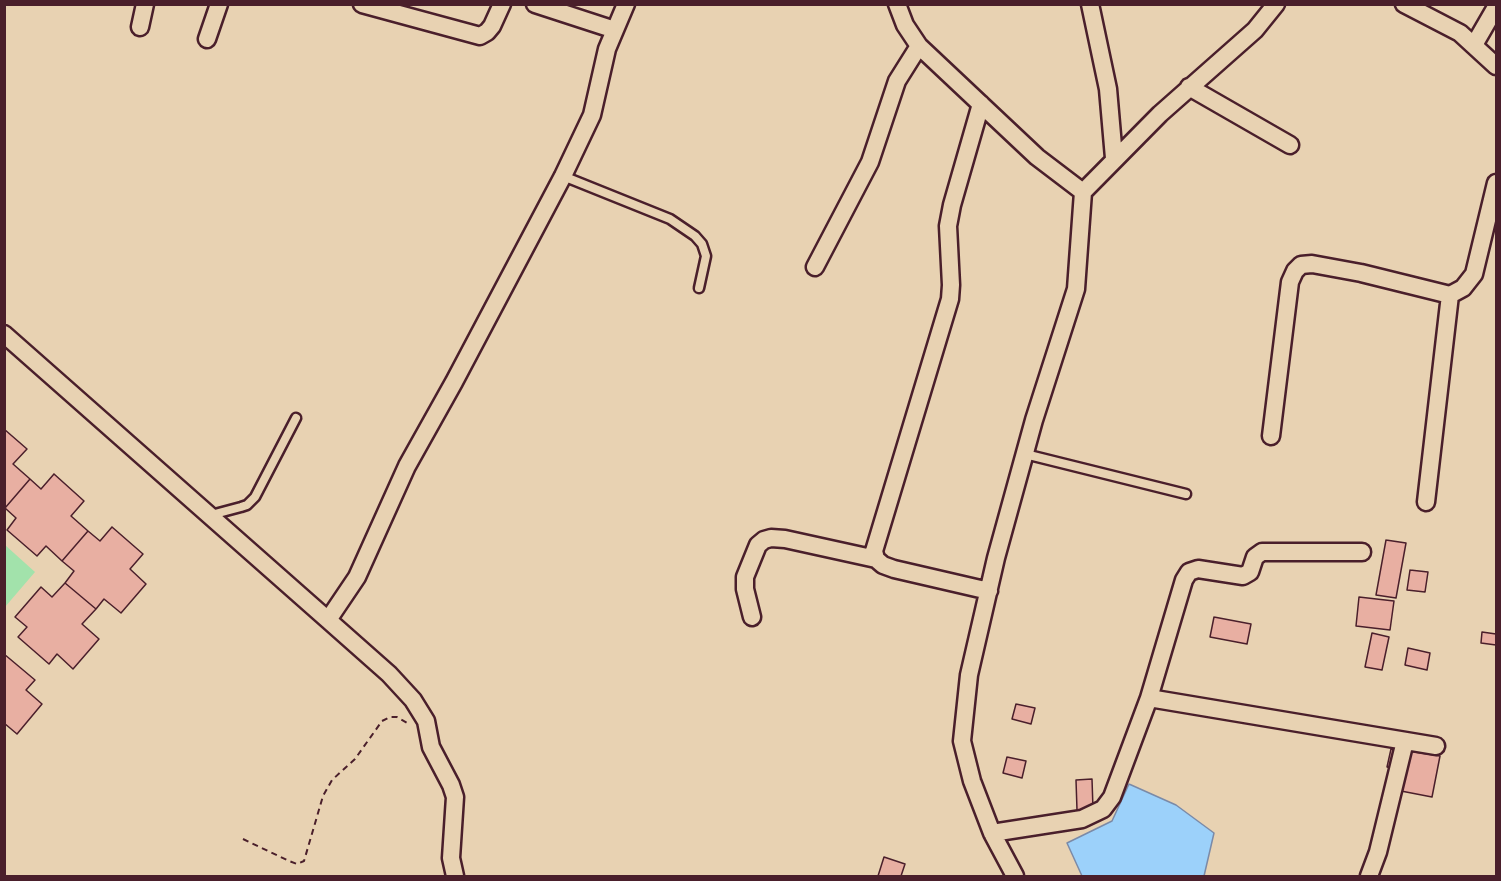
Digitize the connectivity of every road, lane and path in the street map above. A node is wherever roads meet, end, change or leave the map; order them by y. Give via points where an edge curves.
1 (145, 4) edge
2 (219, 4) edge
3 (362, 4) edge
4 (502, 4) edge
5 (535, 4) edge
6 (626, 4) edge
7 (897, 4) edge
8 (1090, 4) edge
9 (1276, 4) edge
10 (1404, 4) edge
11 (1497, 7) edge
12 (140, 27) dead end
13 (615, 30) junction
14 (207, 39) dead end
15 (1474, 45) junction
16 (919, 46) junction
17 (1497, 66) edge
18 (1189, 87) junction
19 (981, 104) junction
20 (1290, 145) dead end
21 (1114, 158) junction
22 (563, 176) junction
23 (1497, 183) edge
24 (1083, 192) junction
25 (815, 267) dead end
26 (699, 288) dead end
27 (1450, 295) junction
28 (4, 334) edge
29 (296, 418) dead end
30 (1271, 436) dead end
31 (1025, 454) junction
32 (1186, 494) dead end
33 (1426, 502) dead end
34 (210, 515) junction
35 (1362, 552) dead end
36 (876, 559) junction
37 (989, 591) junction
38 (752, 617) dead end
39 (328, 620) junction
40 (1149, 698) junction
41 (430, 740) junction
42 (1406, 741) junction
43 (1436, 746) dead end
44 (992, 833) junction
45 (243, 839) dead end
46 (455, 876) edge
47 (1015, 876) edge
48 (1369, 876) edge

1 - 12 street
2 - 14 street
3 - 4 street via 480,36 492,26
5 - 13 street
6 - 13 street
7 - 16 street
8 - 21 street via 1108,89
9 - 18 street via 1255,30
10 - 15 street via 1460,33
11 - 15 street
13 - 22 street via 592,115
15 - 17 street
16 - 19 street
16 - 25 street via 897,81 870,162
18 - 20 street
18 - 21 street
19 - 24 street via 1037,158
19 - 36 street via 948,225 950,299 875,542
21 - 24 street
22 - 26 lane via 670,219 695,236 706,256
22 - 39 street via 407,466 357,577
23 - 27 street via 1474,274 1463,288
24 - 31 street via 1076,289
27 - 30 street via 1361,273 1301,265 1290,282
27 - 33 street
28 - 34 street
29 - 34 lane via 255,497 247,505
31 - 32 lane
31 - 37 street
34 - 39 street
35 - 40 street via 1262,552 1255,556 1250,572 1243,576 1198,569 1189,572
36 - 37 street via 894,569
36 - 38 street via 785,539 764,540 758,545 745,577
37 - 44 street via 969,675 962,741 972,782
39 - 41 street via 413,700 426,721
40 - 42 street
40 - 44 street via 1112,797 1103,809 1082,819
41 - 45 path via 398,717 382,721 355,759 328,786 304,861 297,864
41 - 46 street via 455,797 451,858
42 - 43 street
42 - 48 street
44 - 47 street

